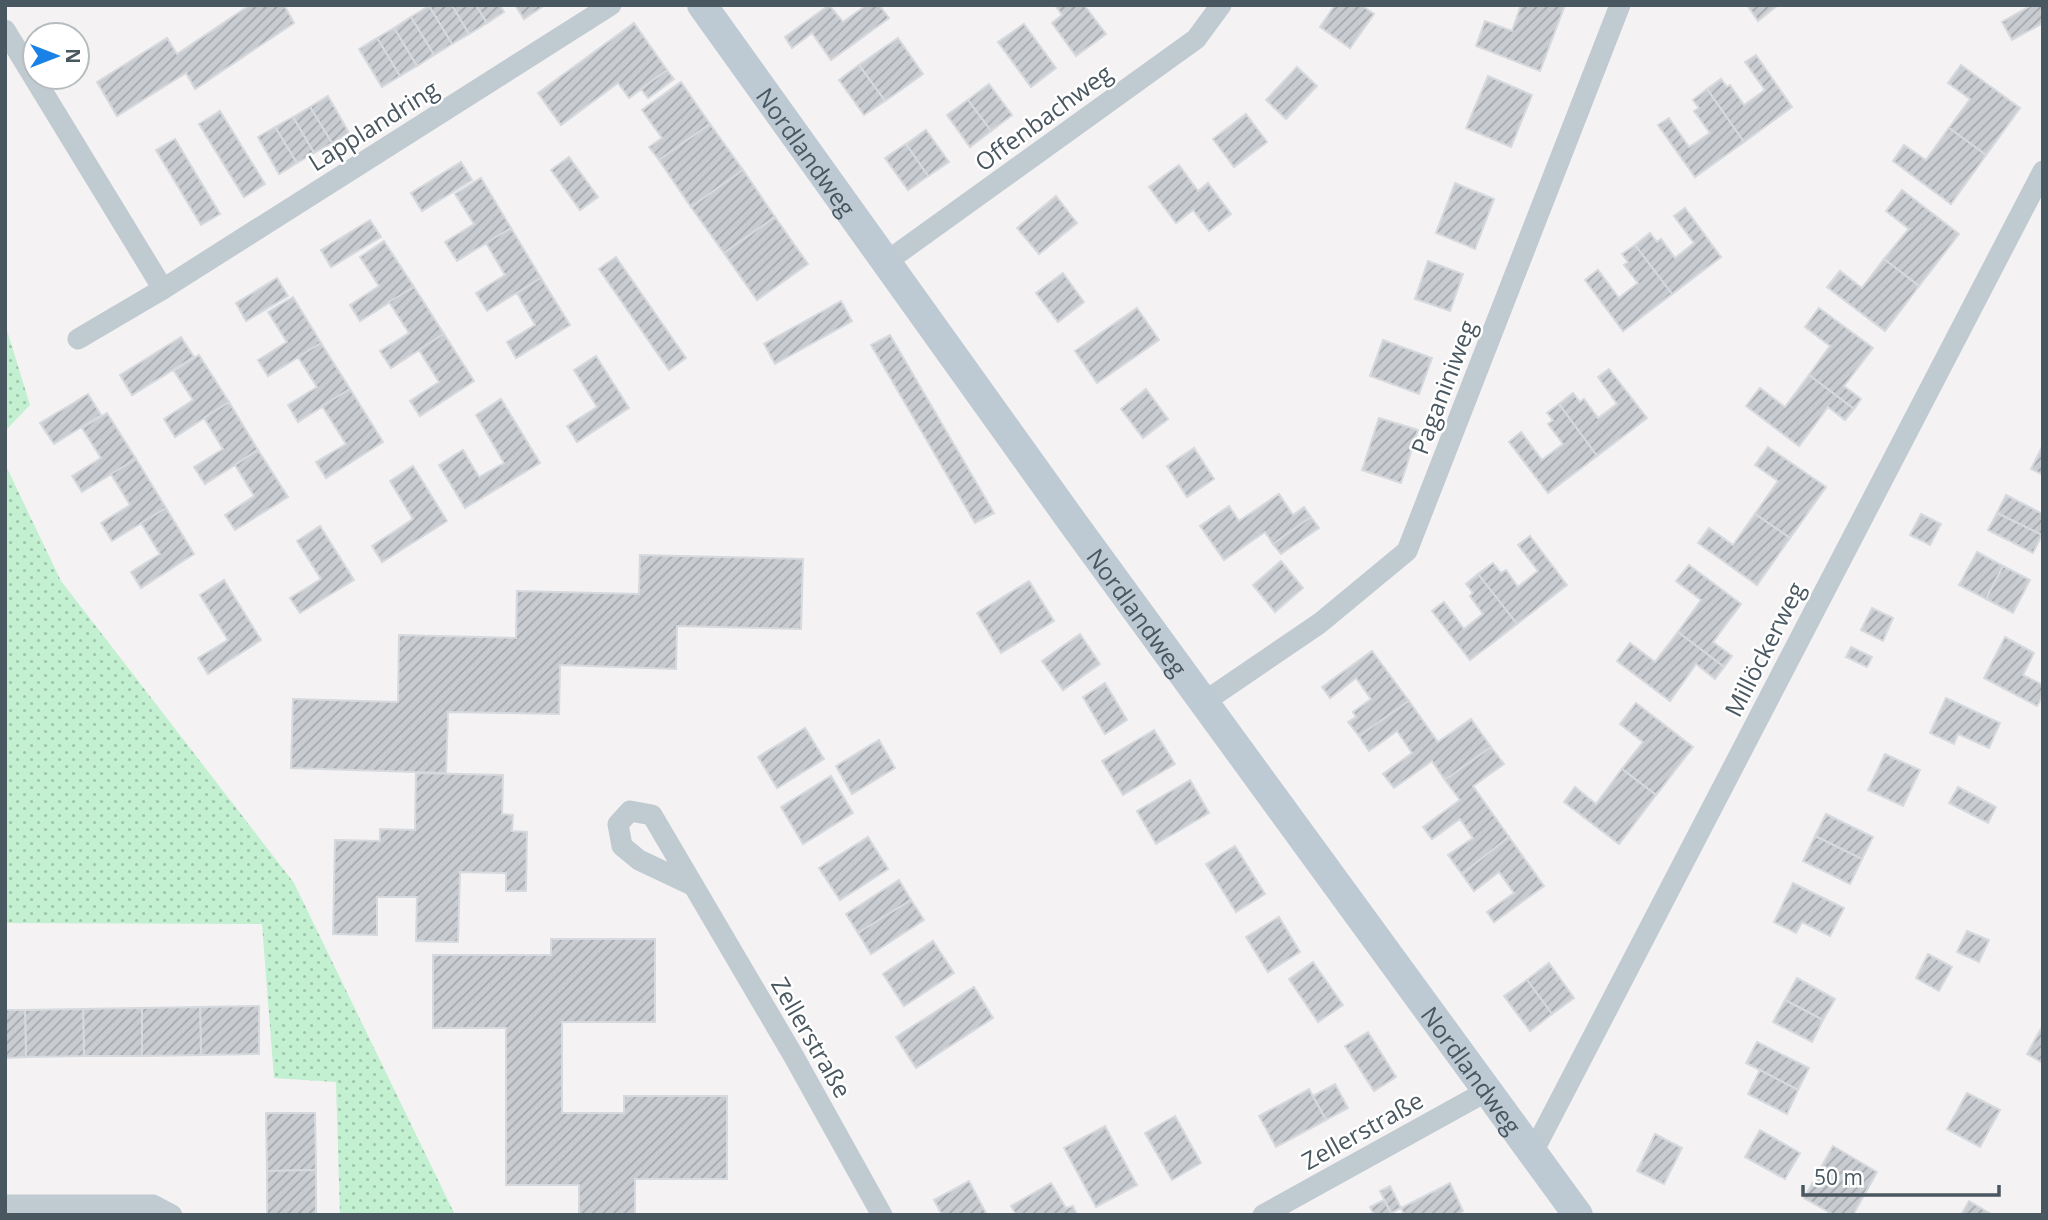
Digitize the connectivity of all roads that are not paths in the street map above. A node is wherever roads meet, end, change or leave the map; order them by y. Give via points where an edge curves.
1 (611, 5) edge
2 (702, 5) edge
3 (1221, 5) edge
4 (1620, 5) edge
5 (5, 30) edge
6 (2043, 171) edge
7 (886, 262) junction
8 (163, 289) junction
9 (78, 339) dead end
10 (1203, 702) junction
11 (694, 886) dead end
12 (1487, 1091) junction
13 (1533, 1152) junction
14 (5, 1205) edge
15 (172, 1215) edge
16 (882, 1215) edge
17 (1263, 1215) edge
18 (1578, 1215) edge

1 - 8 street, Lapplandring
2 - 7 street, Nordlandweg
3 - 7 street, Offenbachweg via 1196,39
4 - 10 street, Paganiniweg via 1407,551 1320,623
5 - 8 street
6 - 13 street, Millöckerweg
7 - 10 street, Nordlandweg
8 - 9 street, Lapplandring
10 - 12 street, Nordlandweg
11 - 16 street, Zellerstraße
12 - 13 street, Nordlandweg
12 - 17 street, Zellerstraße
13 - 18 street, Nordlandweg
14 - 15 street via 153,1205

